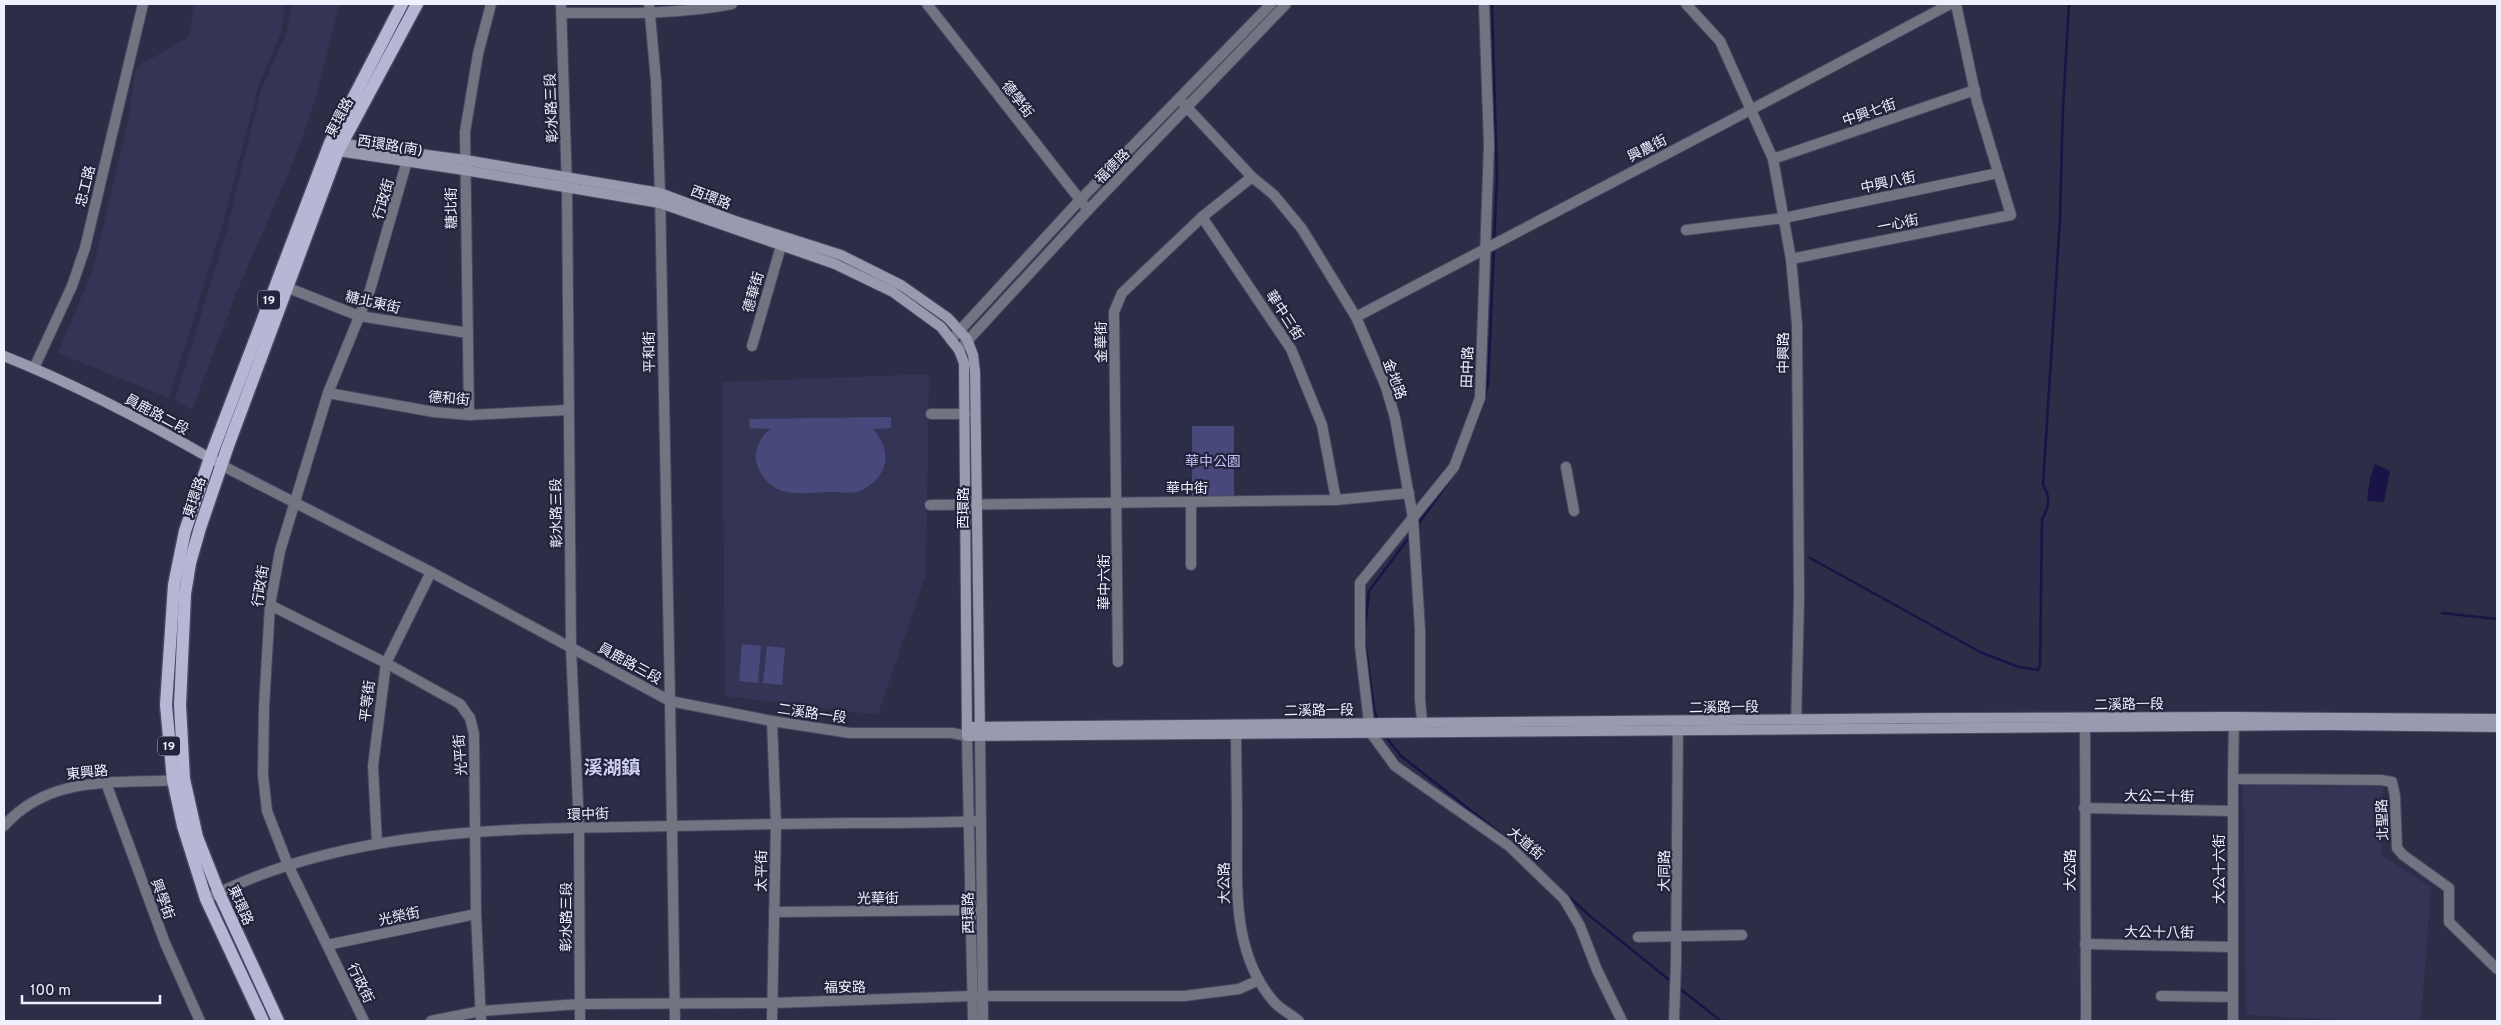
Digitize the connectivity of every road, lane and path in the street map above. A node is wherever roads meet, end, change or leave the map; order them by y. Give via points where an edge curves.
1 (143, 4) edge
2 (402, 4) edge
3 (417, 4) edge
4 (491, 4) edge
5 (732, 4) edge
6 (927, 4) edge
7 (1271, 4) edge
8 (1286, 4) edge
9 (1484, 4) edge
10 (1686, 4) edge
11 (1950, 4) edge
12 (1956, 4) edge
13 (650, 8) edge
14 (562, 9) edge
15 (1974, 90) junction
16 (1179, 100) junction
17 (1188, 108) junction
18 (1752, 111) junction
19 (337, 146) junction
20 (409, 158) junction
21 (1773, 159) junction
22 (465, 165) junction
23 (1998, 173) junction
24 (566, 176) junction
25 (1252, 177) junction
26 (567, 188) junction
27 (660, 198) junction
28 (1079, 201) junction
29 (1088, 210) junction
30 (1202, 217) junction
31 (1784, 218) junction
32 (1686, 230) dead end
33 (781, 246) junction
34 (1486, 248) junction
35 (1791, 259) junction
36 (282, 285) junction
37 (359, 316) junction
38 (1356, 317) junction
39 (468, 333) junction
40 (964, 335) junction
41 (951, 340) junction
42 (752, 346) dead end
43 (959, 350) junction
44 (4, 356) edge
45 (34, 368) junction
46 (328, 393) junction
47 (568, 410) junction
48 (931, 414) dead end
49 (965, 414) junction
50 (469, 415) junction
51 (216, 461) junction
52 (1566, 467) dead end
53 (1409, 493) junction
54 (1336, 500) junction
55 (1118, 502) junction
56 (1191, 502) junction
57 (293, 503) junction
58 (965, 504) junction
59 (976, 504) junction
60 (930, 505) dead end
61 (1574, 511) dead end
62 (1413, 518) junction
63 (1191, 565) dead end
64 (430, 572) junction
65 (270, 605) junction
66 (571, 647) junction
67 (386, 662) junction
68 (1118, 662) dead end
69 (670, 700) junction
70 (2497, 719) edge
71 (772, 721) junction
72 (2234, 722) junction
73 (2085, 723) junction
74 (1796, 724) junction
75 (1678, 726) junction
76 (2497, 727) edge
77 (1378, 728) junction
78 (1423, 728) junction
79 (1236, 729) junction
80 (967, 731) junction
81 (980, 732) junction
82 (2233, 779) junction
83 (179, 780) junction
84 (106, 783) junction
85 (2084, 808) junction
86 (2233, 811) junction
87 (975, 821) junction
88 (4, 824) edge
89 (776, 824) junction
90 (673, 826) junction
91 (580, 828) junction
92 (477, 832) junction
93 (377, 844) junction
94 (288, 865) junction
95 (218, 893) junction
96 (206, 899) junction
97 (976, 910) junction
98 (774, 912) junction
99 (476, 914) junction
100 (1676, 935) junction
101 (1742, 935) dead end
102 (1638, 937) dead end
103 (2085, 944) junction
104 (327, 945) junction
105 (2232, 948) junction
106 (2497, 969) edge
107 (1259, 980) junction
108 (977, 996) junction
109 (2161, 996) dead end
110 (2233, 997) junction
111 (772, 1003) junction
112 (580, 1004) junction
113 (674, 1004) junction
114 (481, 1016) edge
115 (200, 1021) edge
116 (263, 1021) edge
117 (278, 1021) edge
118 (364, 1021) edge
119 (431, 1021) edge
120 (580, 1021) edge
121 (675, 1021) edge
122 (772, 1021) edge
123 (973, 1021) edge
124 (983, 1021) edge
125 (1299, 1021) edge
126 (1622, 1021) edge
127 (1674, 1021) edge
128 (2086, 1021) edge
129 (2233, 1021) edge

1 - 45 street, 忠工路 via 85,248 72,286
2 - 19 main road, 東環路 / 19
3 - 19 main road, 東環路 / 19
4 - 22 street, 糖北街 via 478,54 465,132
5 - 13 street via 701,10
6 - 28 street, 德學街
7 - 16 street, 福德路
8 - 17 street, 福德路
9 - 34 street, 田中路 via 1488,145
10 - 18 street, 中興路 via 1720,41
11 - 18 street, 興農街
12 - 15 street
13 - 14 street
13 - 27 street, 平和街
14 - 24 street, 彰水路三段
15 - 21 street, 中興七街
15 - 23 street
16 - 17 street, 金地路
16 - 28 street, 福德路
17 - 25 street, 金地路
17 - 29 street, 福德路
18 - 21 street, 中興路
18 - 34 street, 興農街
19 - 20 main road, 西環路(南)
19 - 36 main road, 東環路 / 19
20 - 22 main road, 西環路(南)
20 - 37 street, 行政街 via 370,290
21 - 31 street, 中興路
22 - 24 main road, 西環路(南)
22 - 26 main road, 西環路(南)
22 - 39 street, 糖北街
23 - 31 street, 中興八街
23 - 35 street, 一心街 via 2011,215
24 - 26 street, 彰水路三段
24 - 27 main road, 西環路(南)
25 - 30 street
25 - 38 street, 金地路 via 1274,196 1302,229
26 - 27 main road, 西環路(南)
26 - 47 street, 彰水路三段
27 - 33 main road, 西環路
27 - 40 main road, 西環路 via 841,255 901,285 948,318
27 - 69 street, 平和街
28 - 29 street, 德學街
28 - 40 street, 福德路
29 - 40 street, 福德路
30 - 54 street, 華中三街 via 1292,349 1322,425
30 - 55 street, 金華街 via 1122,293 1116,303
31 - 32 street, 中興八街
31 - 35 street, 中興路
33 - 41 main road, 西環路 via 836,264 893,292 941,327
33 - 42 street, 德華街
34 - 38 street, 興農街
34 - 62 street, 田中路 via 1480,398 1454,467
35 - 74 street, 中興路 via 1796,324
36 - 37 street, 糖北東街
36 - 51 main road, 東環路 / 19
37 - 39 street, 糖北東街
37 - 46 street, 行政街
38 - 53 street, 金地路 via 1386,387
39 - 50 street, 糖北街
40 - 41 street, 福德路
40 - 43 street, 福德路
40 - 59 main road, 西環路 via 973,355 975,372
41 - 43 main road, 西環路
43 - 49 main road, 西環路 via 964,363
44 - 45 main road, 員鹿路二段
45 - 51 main road, 員鹿路二段 via 136,417
46 - 50 street, 德和街
46 - 57 street, 行政街
47 - 50 street, 德和街
47 - 66 street, 彰水路三段
48 - 49 street
49 - 58 main road, 西環路
51 - 57 street, 員鹿路二段
51 - 83 main road, 東環路 / 19 via 185,594
52 - 61 street
53 - 54 street, 華中街
53 - 62 street, 金地路
54 - 56 street, 華中街
55 - 56 street, 華中街
55 - 59 street, 華中街
55 - 68 street, 華中六街
56 - 63 street
57 - 64 street, 員鹿路三段
57 - 65 street, 行政街
58 - 59 street, 華中街
58 - 60 street, 華中街
58 - 80 main road, 西環路
59 - 81 main road, 西環路
62 - 77 street, 田中路 via 1360,583 1360,646
62 - 78 street, 金地路
64 - 66 street, 員鹿路三段
64 - 67 street, 平等街
65 - 67 street, 光平街
65 - 94 street, 行政街 via 263,775 267,811
66 - 69 street, 員鹿路三段
66 - 91 street, 彰水路三段
67 - 92 street, 光平街 via 460,704 470,718 474,734
67 - 93 street, 平等街 via 373,766
69 - 71 street, 二溪路一段
69 - 90 street, 員鹿路三段
70 - 72 main road, 二溪路一段
71 - 80 street, 二溪路一段 via 850,733
71 - 89 street, 太平街
72 - 73 main road, 二溪路一段
72 - 76 main road, 二溪路一段
72 - 82 street, 大公十六街
73 - 74 main road, 二溪路一段
73 - 85 street, 大公路
74 - 75 main road, 二溪路一段
75 - 78 main road, 二溪路一段
75 - 100 street, 大同路
77 - 78 main road, 二溪路一段
77 - 79 main road, 二溪路一段
77 - 126 street, 大道街 via 1395,766 1509,846 1564,898 1580,926
79 - 81 main road, 二溪路一段
79 - 107 street, 大公路 via 1237,905 1246,952
80 - 81 main road, 二溪路一段
80 - 87 street, 西環路
81 - 87 street, 西環路
82 - 86 street, 大公十六街
82 - 106 street, 北聖路 via 2392,782 2397,848 2403,856 2449,888 2449,922
83 - 84 street, 東興路
83 - 95 main road, 東環路 / 19
83 - 96 main road, 東環路 / 19 via 183,826
84 - 88 street, 東興路 via 57,790 29,803
84 - 115 street, 興學街 via 165,943
85 - 86 street, 大公二十街
85 - 103 street, 大公路
86 - 105 street, 大公十六街
87 - 89 street, 環中街
87 - 97 street, 西環路
89 - 90 street, 環中街
89 - 98 street, 太平街
90 - 91 street, 環中街
90 - 113 street, 員鹿路三段
91 - 92 street, 環中街
91 - 112 street, 彰水路三段
92 - 93 street, 環中街
92 - 99 street, 光平街
93 - 94 street, 環中街
94 - 95 street, 環中街
94 - 104 street, 行政街
95 - 96 street, 環中街
95 - 117 main road, 東環路 / 19
96 - 116 main road, 東環路 / 19
97 - 98 street, 光華街
97 - 108 street, 西環路
98 - 111 street, 太平街
99 - 104 street, 光榮街
99 - 114 street, 光平街
100 - 101 street
100 - 102 street
100 - 127 street, 大同路
103 - 105 street, 大公十八街
103 - 128 street, 大公路
104 - 118 street, 行政街
105 - 110 street, 大公十六街
107 - 108 street, 福安路 via 1239,989 1184,996
107 - 125 street, 大公路 via 1276,1003
108 - 111 street, 福安路
108 - 123 street, 西環路
108 - 124 street, 西環路
109 - 110 street
110 - 129 street, 大公十六街
111 - 113 street, 福安路
111 - 122 street, 太平街
112 - 113 street, 福安路
112 - 114 street, 福安路
112 - 120 street, 彰水路三段
113 - 121 street, 員鹿路三段
114 - 119 street, 福安路

